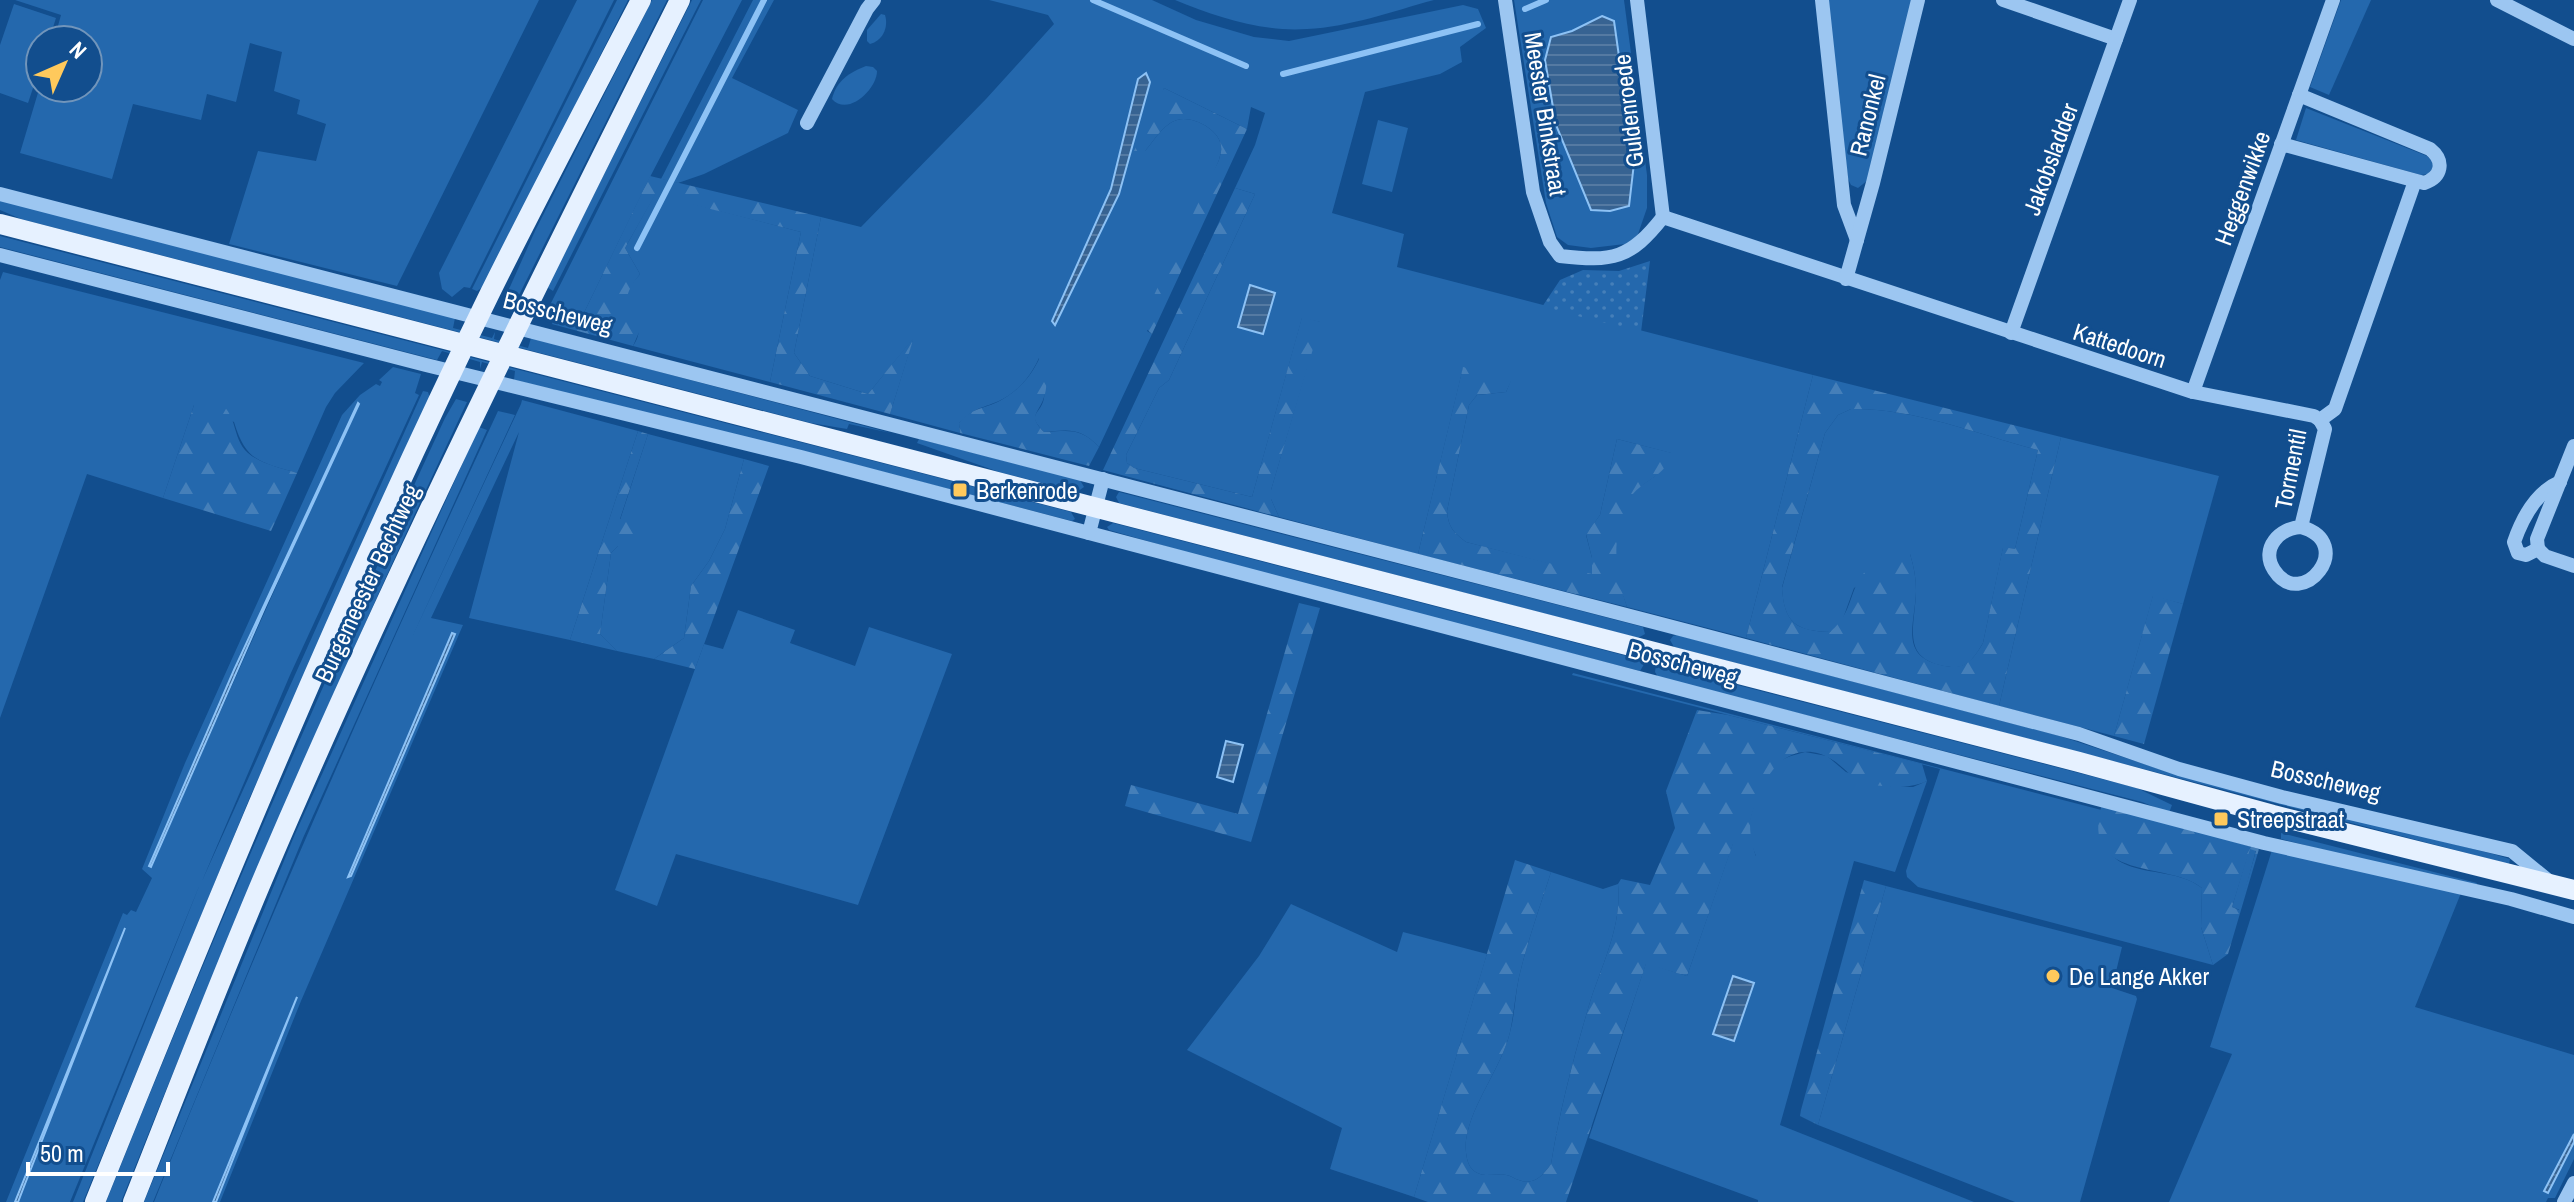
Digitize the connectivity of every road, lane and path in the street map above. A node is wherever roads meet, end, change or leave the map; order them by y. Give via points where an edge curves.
1 (641, 0) edge
2 (680, 0) edge
3 (874, 0) edge
4 (1505, 0) edge
5 (1637, 0) edge
6 (1822, 0) edge
7 (1918, 0) edge
8 (2003, 0) edge
9 (2130, 0) edge
10 (2333, 0) edge
11 (2497, 0) edge
12 (2116, 39) junction
13 (2574, 39) edge
14 (2299, 95) junction
15 (807, 123) dead end
16 (2281, 144) junction
17 (2415, 181) junction
18 (0, 194) edge
19 (1663, 217) junction
20 (0, 224) edge
21 (1857, 241) junction
22 (0, 255) edge
23 (1846, 279) junction
24 (2011, 333) junction
25 (2193, 392) junction
26 (2320, 420) junction
27 (2574, 446) edge
28 (1103, 479) junction
29 (2560, 482) junction
30 (1095, 509) junction
31 (2301, 527) dead end
32 (1089, 533) junction
33 (2538, 549) junction
34 (2574, 566) edge
35 (1661, 624) junction
36 (1653, 653) junction
37 (2273, 815) junction
38 (2264, 843) junction
39 (2564, 887) edge
40 (2574, 917) edge
41 (2574, 1183) edge
42 (95, 1202) edge
43 (133, 1202) edge
44 (2564, 1202) edge

1 - 42 main road, Burgemeester Bechtweg via 442,396 236,853
2 - 43 main road, Burgemeester Bechtweg via 477,406 376,623 266,871
3 - 15 street
4 - 19 street, Meester Binkstraat via 1533,192 1560,256 1619,255 1638,246
5 - 19 street, Guldenroede
6 - 21 street, Ranonkel via 1844,205
7 - 21 street, Ranonkel
8 - 12 street
9 - 12 street, Jakobsladder
10 - 14 street, Heggenwikke
11 - 13 street
12 - 24 street, Jakobsladder
14 - 16 street, Heggenwikke
14 - 17 street via 2430,149 2440,171 2429,181
16 - 17 street
16 - 25 street, Heggenwikke
17 - 26 street via 2335,409
18 - 28 street, Bosscheweg
19 - 23 street, Kattedoorn
20 - 30 main road, Bosscheweg
21 - 23 street, Ranonkel
22 - 32 street, Bosscheweg
23 - 24 street, Kattedoorn
24 - 25 street, Kattedoorn
25 - 26 street, Kattedoorn
26 - 31 street, Tormentil via 2325,429
27 - 29 street
28 - 30 street
28 - 35 street, Bosscheweg
29 - 33 street via 2537,539
29 - 33 street via 2547,487 2534,503 2514,542 2518,553
30 - 32 street
30 - 36 main road, Bosscheweg
32 - 38 street, Bosscheweg
33 - 34 street
35 - 36 street, Bosscheweg
35 - 39 street, Bosscheweg via 2079,734 2282,797 2512,851
36 - 37 main road, Bosscheweg
37 - 38 street, Bosscheweg
37 - 39 main road, Bosscheweg
38 - 40 street, Bosscheweg
41 - 44 street

